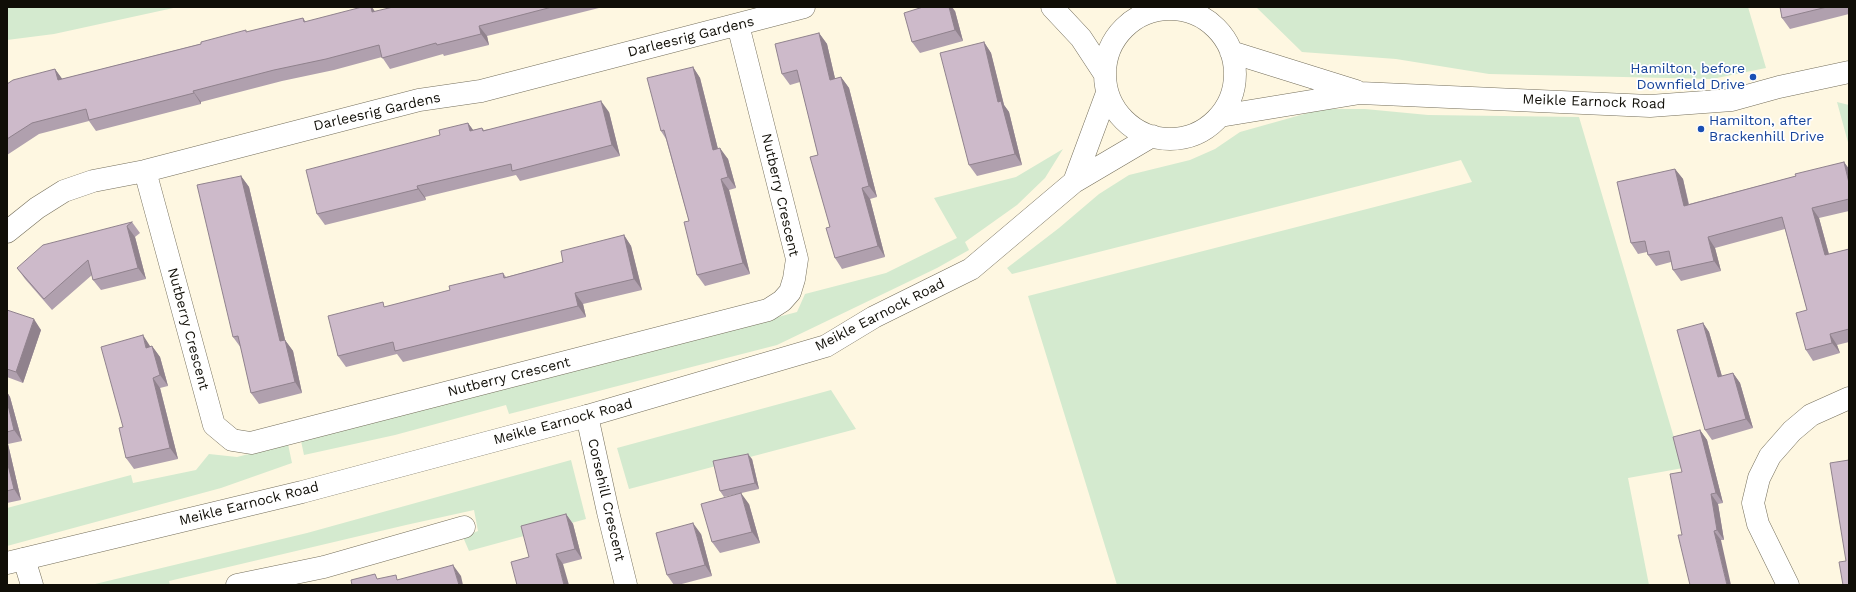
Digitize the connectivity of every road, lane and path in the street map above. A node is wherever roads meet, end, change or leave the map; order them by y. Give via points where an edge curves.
1 (804, 7) edge
2 (1052, 7) edge
3 (1133, 11) edge
4 (738, 25) junction
5 (1231, 52) junction
6 (1849, 72) edge
7 (1106, 83) junction
8 (1360, 93) junction
9 (1220, 116) junction
10 (1152, 136) junction
11 (145, 171) junction
12 (1074, 182) junction
13 (7, 232) edge
14 (1849, 398) edge
15 (587, 416) junction
16 (464, 527) dead end
17 (15, 561) edge
18 (326, 576) edge
19 (32, 585) edge
20 (236, 585) edge
21 (626, 585) edge
22 (1788, 585) edge

1 - 4 street, Darleesrig Gardens
2 - 7 street via 1081,38
3 - 5 street via 1178,9 1195,14 1211,23 1223,36
3 - 7 street via 1108,52
4 - 11 street, Darleesrig Gardens via 481,91 419,100
4 - 11 street, Nutberry Crescent via 797,259 790,292 782,301 768,310 251,442 232,440 214,425
5 - 8 street, Meikle Earnock Road
5 - 9 street via 1235,74 1231,96
6 - 8 street, Meikle Earnock Road via 1732,100 1650,106
7 - 10 street via 1117,112 1132,127
7 - 12 street, Meikle Earnock Road
8 - 9 street, Meikle Earnock Road
9 - 10 street via 1200,131 1177,138
10 - 12 street, Meikle Earnock Road
11 - 13 street, Darleesrig Gardens via 93,181 64,191 36,208
12 - 15 street, Meikle Earnock Road via 971,270 874,317 826,346
14 - 22 street via 1811,415 1792,431 1770,456 1759,478 1753,502 1758,524
15 - 17 street, Meikle Earnock Road via 302,492
15 - 21 street, Corsehill Crescent
16 - 18 street
17 - 19 street
18 - 20 street

